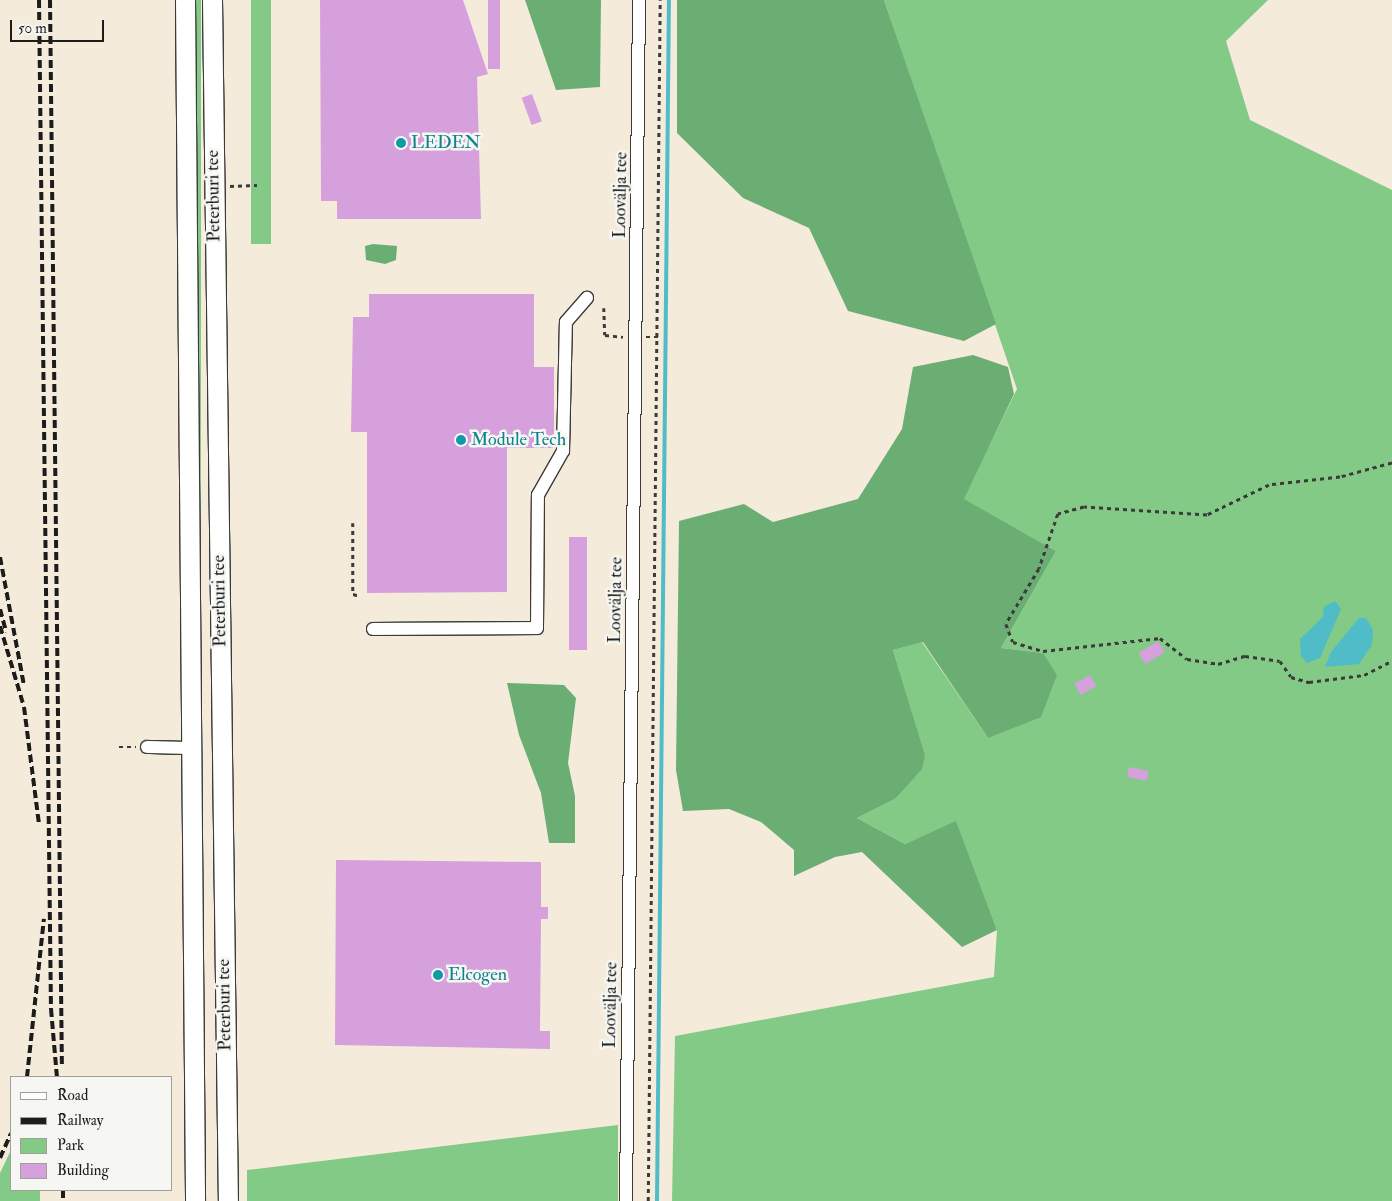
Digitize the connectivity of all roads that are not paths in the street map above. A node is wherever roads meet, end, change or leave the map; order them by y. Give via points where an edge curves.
1 (185, 0) edge
2 (212, 0) edge
3 (639, 0) edge
4 (587, 298) dead end
5 (373, 629) dead end
6 (147, 747) road end
7 (191, 748) junction
8 (195, 1201) edge
9 (228, 1201) edge
10 (626, 1201) edge

1 - 7 highway, Peterburi tee
2 - 9 highway, Peterburi tee
3 - 10 street, Loovälja tee via 640,337
4 - 5 street via 566,322 563,451 538,495 537,628
6 - 7 street
7 - 8 highway, Peterburi tee

